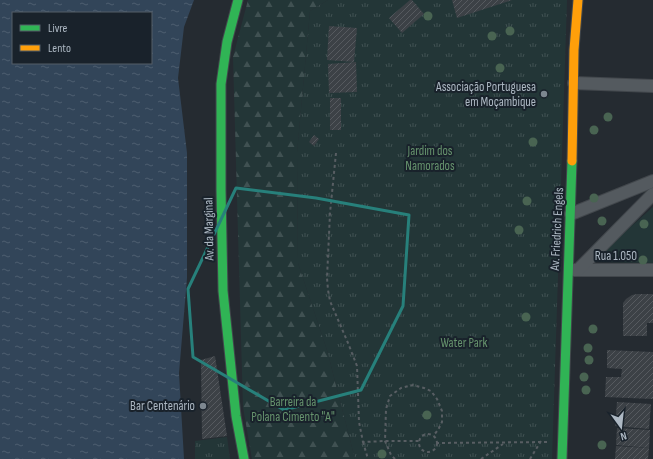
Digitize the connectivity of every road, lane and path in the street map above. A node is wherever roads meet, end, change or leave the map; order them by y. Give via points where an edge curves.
1 (238, 0) edge
2 (578, 0) edge
3 (574, 83) junction
4 (653, 86) edge
5 (336, 153) dead end
6 (653, 181) edge
7 (653, 194) edge
8 (571, 214) junction
9 (573, 270) junction
10 (653, 270) edge
11 (433, 436) junction
12 (385, 441) junction
13 (419, 441) junction
14 (540, 441) junction
15 (363, 442) junction
16 (504, 443) junction
17 (436, 444) junction
18 (563, 444) junction
19 (244, 459) edge
20 (368, 459) edge
21 (395, 459) edge
22 (481, 459) edge
23 (530, 459) edge
24 (562, 459) edge

1 - 19 street, Av. da Marginal via 227,42 221,84 221,190 223,291 236,416
2 - 3 street, Av. Friedrich Engels
3 - 4 street
3 - 8 street, Av. Friedrich Engels
5 - 15 path via 330,213 328,290 330,301 357,366 359,422
6 - 8 street
7 - 9 street
8 - 9 street, Av. Friedrich Engels
9 - 10 street, Rua 1.050
9 - 18 street, Av. Friedrich Engels
11 - 12 path via 442,422 442,411 431,391 412,385 401,388 390,396 386,409
11 - 13 path via 425,435
11 - 17 path
12 - 13 path
12 - 15 path
12 - 21 path
13 - 17 path via 422,449 427,451 434,449
14 - 16 path
14 - 18 path
14 - 23 path
15 - 20 path
16 - 17 path
16 - 22 path
18 - 24 street, Av. Friedrich Engels

